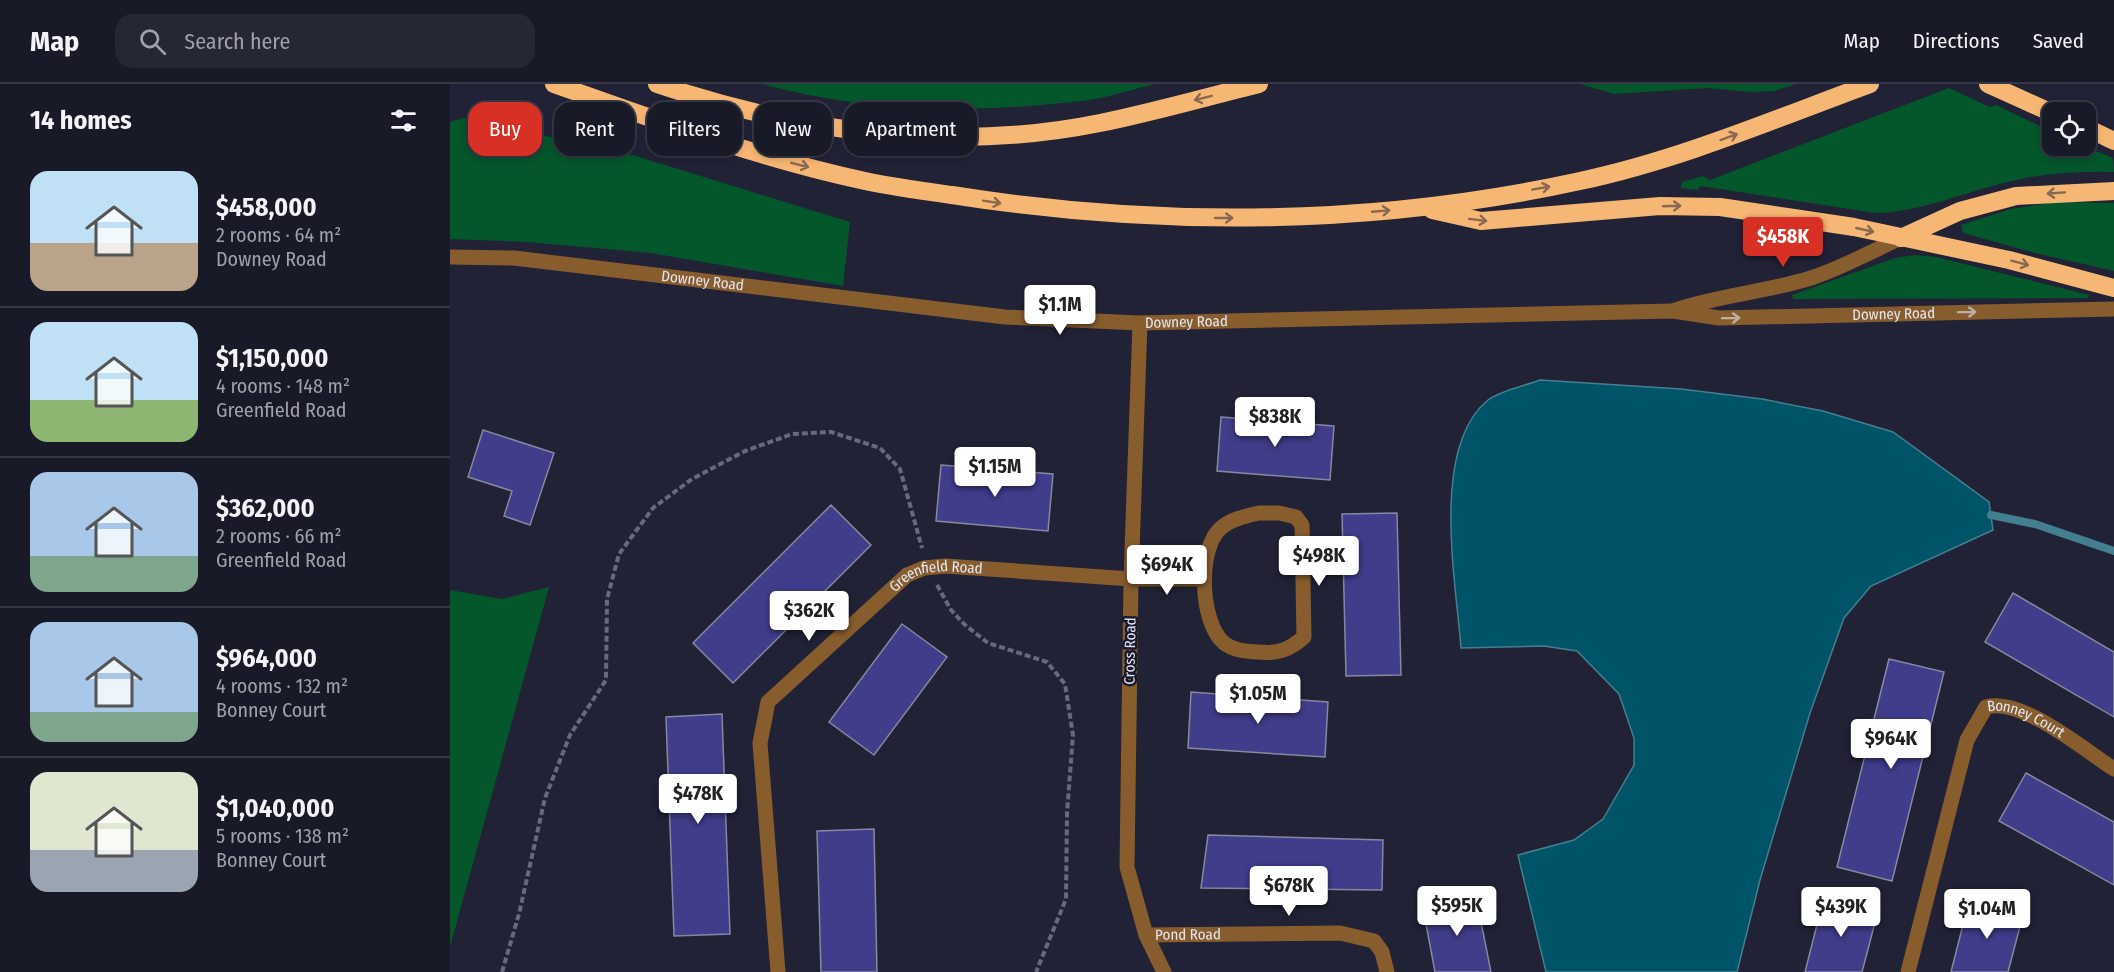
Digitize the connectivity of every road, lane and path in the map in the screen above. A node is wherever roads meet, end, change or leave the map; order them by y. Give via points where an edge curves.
1 (554, 84) edge
2 (657, 84) edge
3 (1259, 84) edge
4 (1870, 84) edge
5 (1988, 84) edge
6 (2042, 108) edge
7 (2096, 133) edge
8 (2114, 141) edge
9 (2114, 191) edge
10 (1421, 208) junction
11 (1901, 238) junction
12 (450, 257) edge
13 (2114, 288) edge
14 (2114, 309) edge
15 (1672, 311) junction
16 (1140, 323) junction
17 (1131, 579) junction
18 (1203, 579) junction
19 (2114, 769) edge
20 (1146, 935) junction
21 (778, 972) edge
22 (1164, 972) edge
23 (1387, 972) edge
24 (1908, 972) edge

1 -> 10 highway via 697,135 792,163 867,182 1027,207 1166,218
3 -> 2 highway via 1100,123 1034,132 937,137 804,124
10 -> 4 highway via 1582,181 1723,139
5 - 6 highway
7 - 8 highway
9 -> 11 highway via 2016,196 1960,211
10 -> 11 highway via 1481,221 1690,205 1788,216
11 -> 13 highway via 2009,260
11 - 15 street, Downey Road via 1814,277
12 - 16 street, Downey Road via 514,258 1005,317
15 -> 14 street, Downey Road via 1719,318
15 - 16 street, Downey Road
16 - 17 street, Cross Road
17 - 18 street, Greenfield Road
17 - 20 street, Cross Road via 1127,867
17 - 21 street, Greenfield Road via 945,566 924,568 907,575 768,702 760,743
18 - 18 street via 1213,630 1236,650 1276,654 1304,637 1302,525 1296,517 1259,513 1220,528 1211,543
19 - 24 street, Bonney Court via 2025,711 1986,707 1967,740
20 - 22 street, Cross Road
20 - 23 street, Pond Road via 1340,933 1374,940

